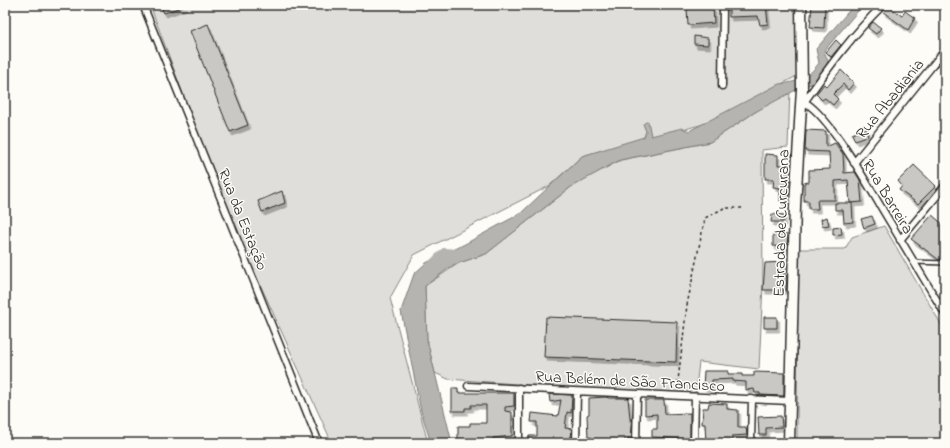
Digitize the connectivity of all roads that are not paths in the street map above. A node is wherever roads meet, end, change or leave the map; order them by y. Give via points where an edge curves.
1 (143, 5) edge
2 (723, 5) edge
3 (801, 5) edge
4 (883, 5) edge
5 (945, 50) edge
6 (722, 86) dead end
7 (803, 100) junction
8 (854, 163) junction
9 (945, 186) edge
10 (900, 240) junction
11 (914, 262) junction
12 (945, 263) edge
13 (945, 314) edge
14 (468, 386) dead end
15 (519, 388) junction
16 (577, 392) junction
17 (637, 395) junction
18 (695, 397) junction
19 (752, 399) junction
20 (790, 401) junction
21 (319, 443) edge
22 (519, 443) edge
23 (576, 443) edge
24 (636, 443) edge
25 (694, 443) edge
26 (751, 443) edge
27 (789, 443) edge

1 - 21 street, Rua da Estação
2 - 6 street
3 - 7 main road, Estrada de Curcurana
4 - 7 street via 866,22
5 - 8 street, Rua Abadiania
7 - 8 street, Rua Barreira via 823,118
7 - 20 main road, Estrada de Curcurana via 796,200
8 - 10 street, Rua Barreira
9 - 10 street
10 - 11 street, Rua Barreira
11 - 12 lane
11 - 13 street, Rua Barreira
14 - 15 street, Rua Belém de São Francisco
15 - 16 street, Rua Belém de São Francisco
15 - 22 street
16 - 17 street, Rua Belém de São Francisco
16 - 23 street
17 - 18 street, Rua Belém de São Francisco
17 - 24 street
18 - 19 street, Rua Belém de São Francisco
18 - 25 street
19 - 20 street, Rua Belém de São Francisco
19 - 26 street
20 - 27 main road, Estrada de Curcurana

